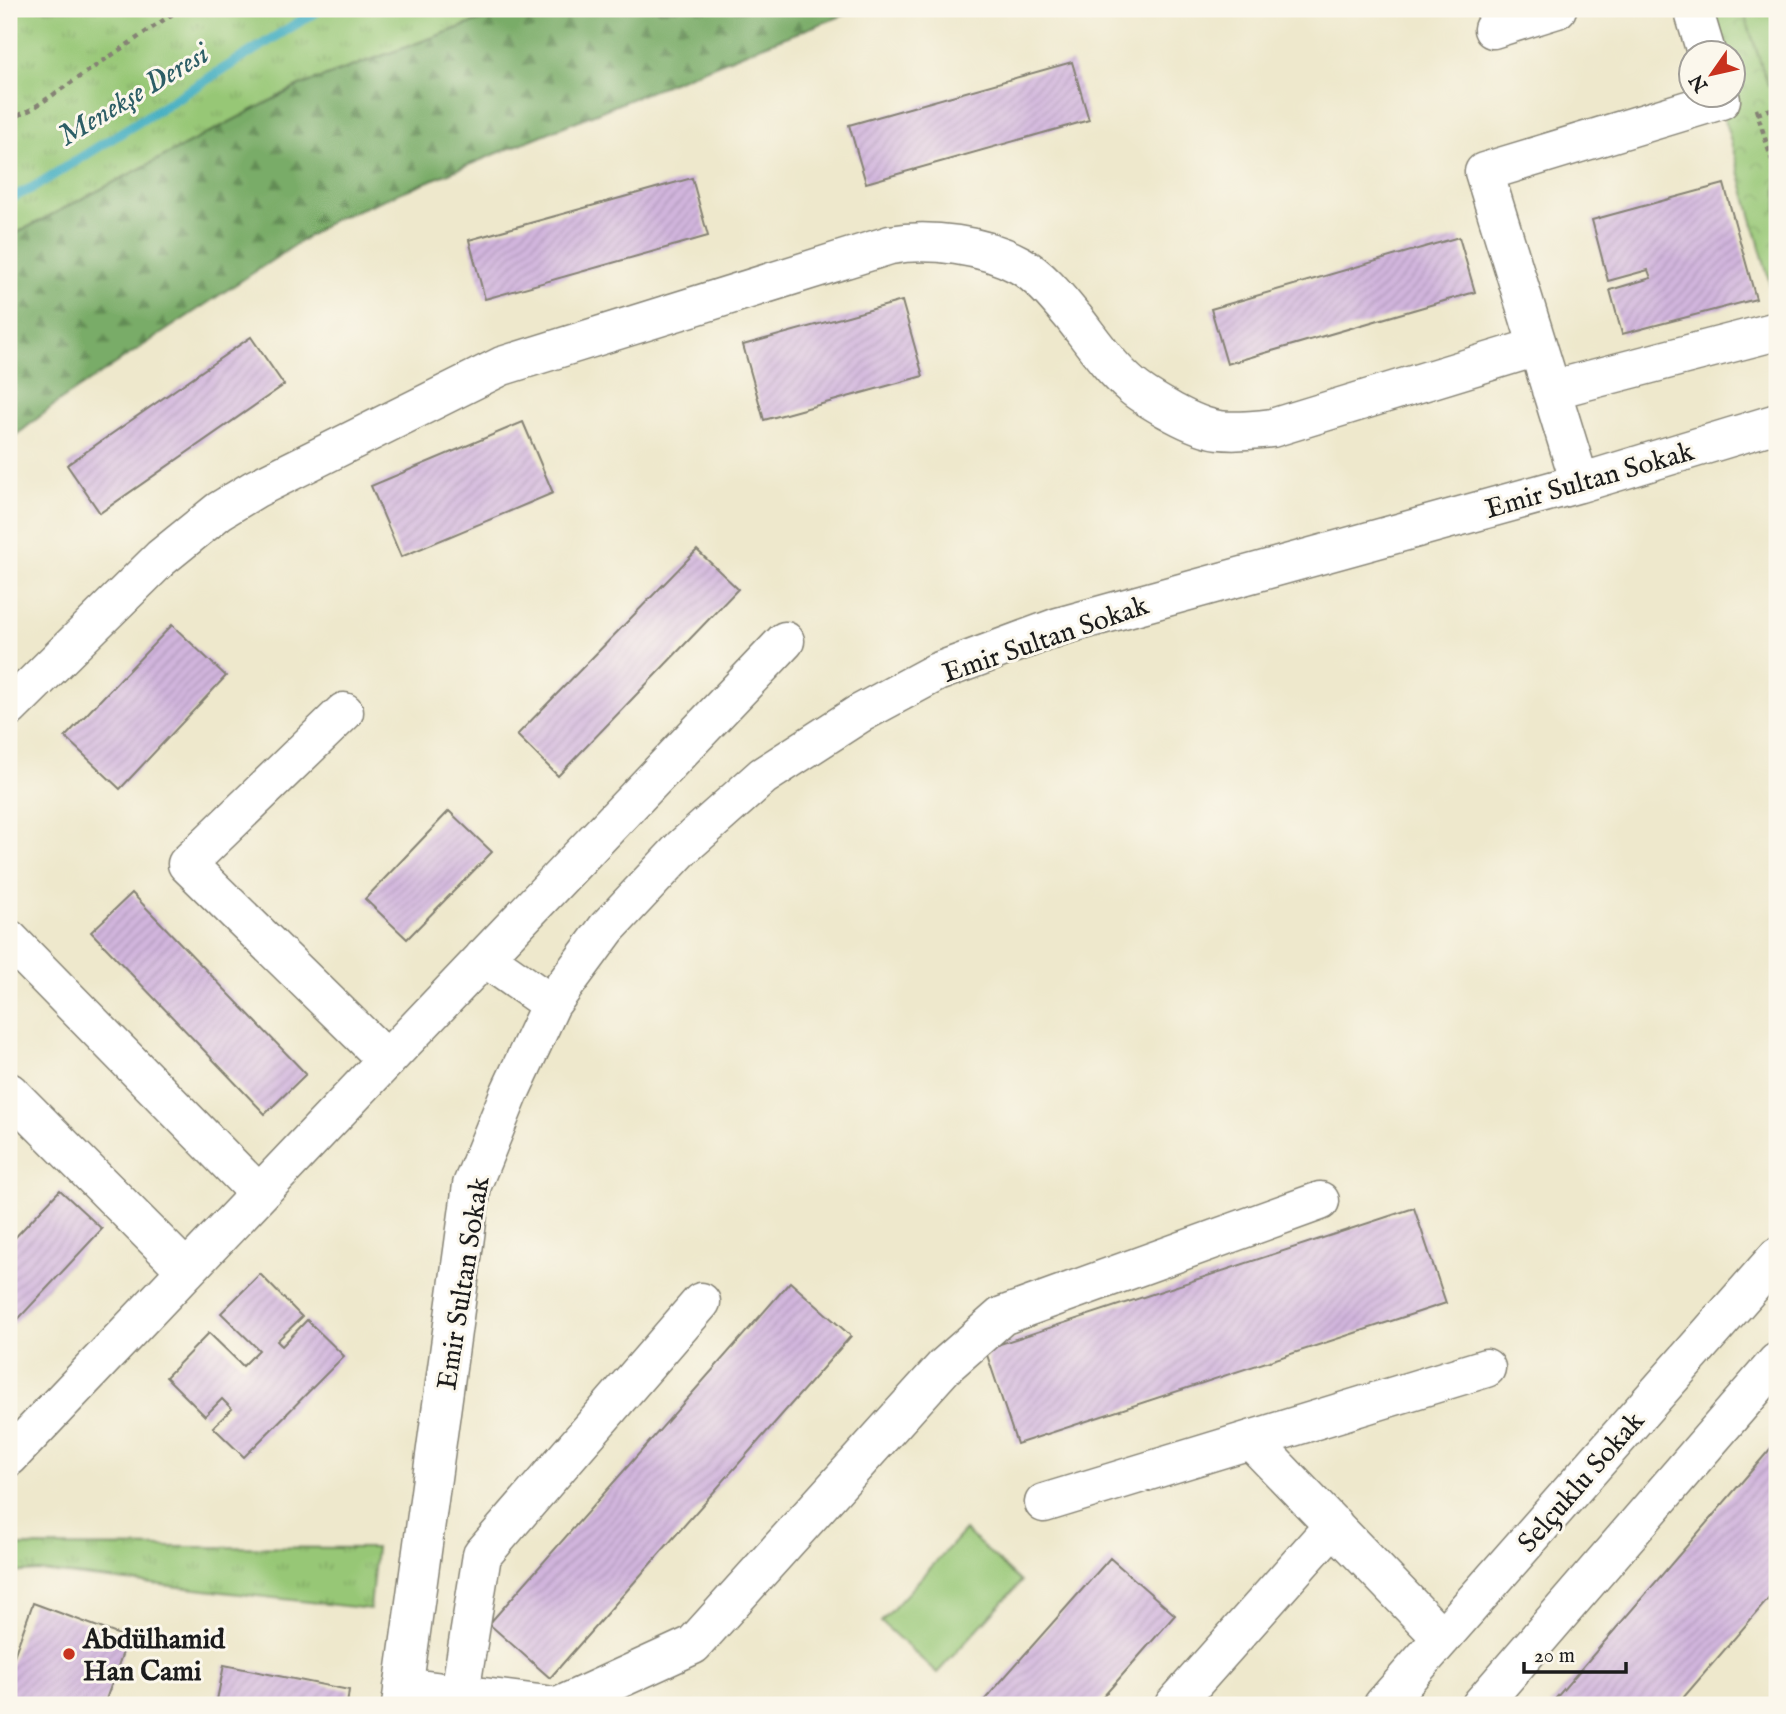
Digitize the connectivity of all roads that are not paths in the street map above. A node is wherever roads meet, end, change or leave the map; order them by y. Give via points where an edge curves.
1 (1557, 9) edge
2 (1693, 9) edge
3 (1493, 29) dead end
4 (1702, 38) edge
5 (1695, 108) edge
6 (1777, 331) edge
7 (1537, 347) junction
8 (1551, 390) junction
9 (1777, 423) edge
10 (1580, 483) junction
11 (785, 641) dead end
12 (9, 708) edge
13 (344, 712) dead end
14 (9, 939) edge
15 (484, 957) junction
16 (551, 1004) junction
17 (387, 1059) junction
18 (9, 1093) edge
19 (260, 1194) junction
20 (1320, 1201) dead end
21 (1777, 1257) edge
22 (187, 1270) junction
23 (701, 1301) dead end
24 (1777, 1363) edge
25 (1486, 1368) dead end
26 (1251, 1440) junction
27 (9, 1457) edge
28 (1044, 1503) dead end
29 (1334, 1525) junction
30 (1442, 1638) junction
31 (460, 1693) junction
32 (402, 1696) edge
33 (547, 1705) edge
34 (562, 1705) edge
35 (1174, 1705) edge
36 (1383, 1705) edge
37 (1481, 1705) edge

1 - 3 street
2 - 4 street
5 - 7 street via 1483,172
6 - 8 street
7 - 8 street
7 - 12 street via 1272,428 1217,430 1186,419 1134,388 1068,311 1021,266 938,242 890,245 502,366 255,489 219,511 161,558
8 - 10 street
9 - 10 street, Emir Sultan Sokak
10 - 16 street, Emir Sultan Sokak via 1058,627 937,673 859,714 763,776 682,848 607,928
11 - 15 street
13 - 17 street via 187,864
14 - 19 street
15 - 16 street
15 - 17 street
16 - 32 street, Emir Sultan Sokak via 472,1185
17 - 19 street
18 - 22 street
19 - 22 street
20 - 34 street via 1002,1316 944,1367 693,1645
21 - 30 street, Selçuklu Sokak
22 - 27 street
23 - 31 street via 482,1555
24 - 37 street
25 - 26 street
26 - 28 street
26 - 29 street
29 - 30 street
29 - 35 street
30 - 36 street, Selçuklu Sokak
31 - 32 street
31 - 33 street

